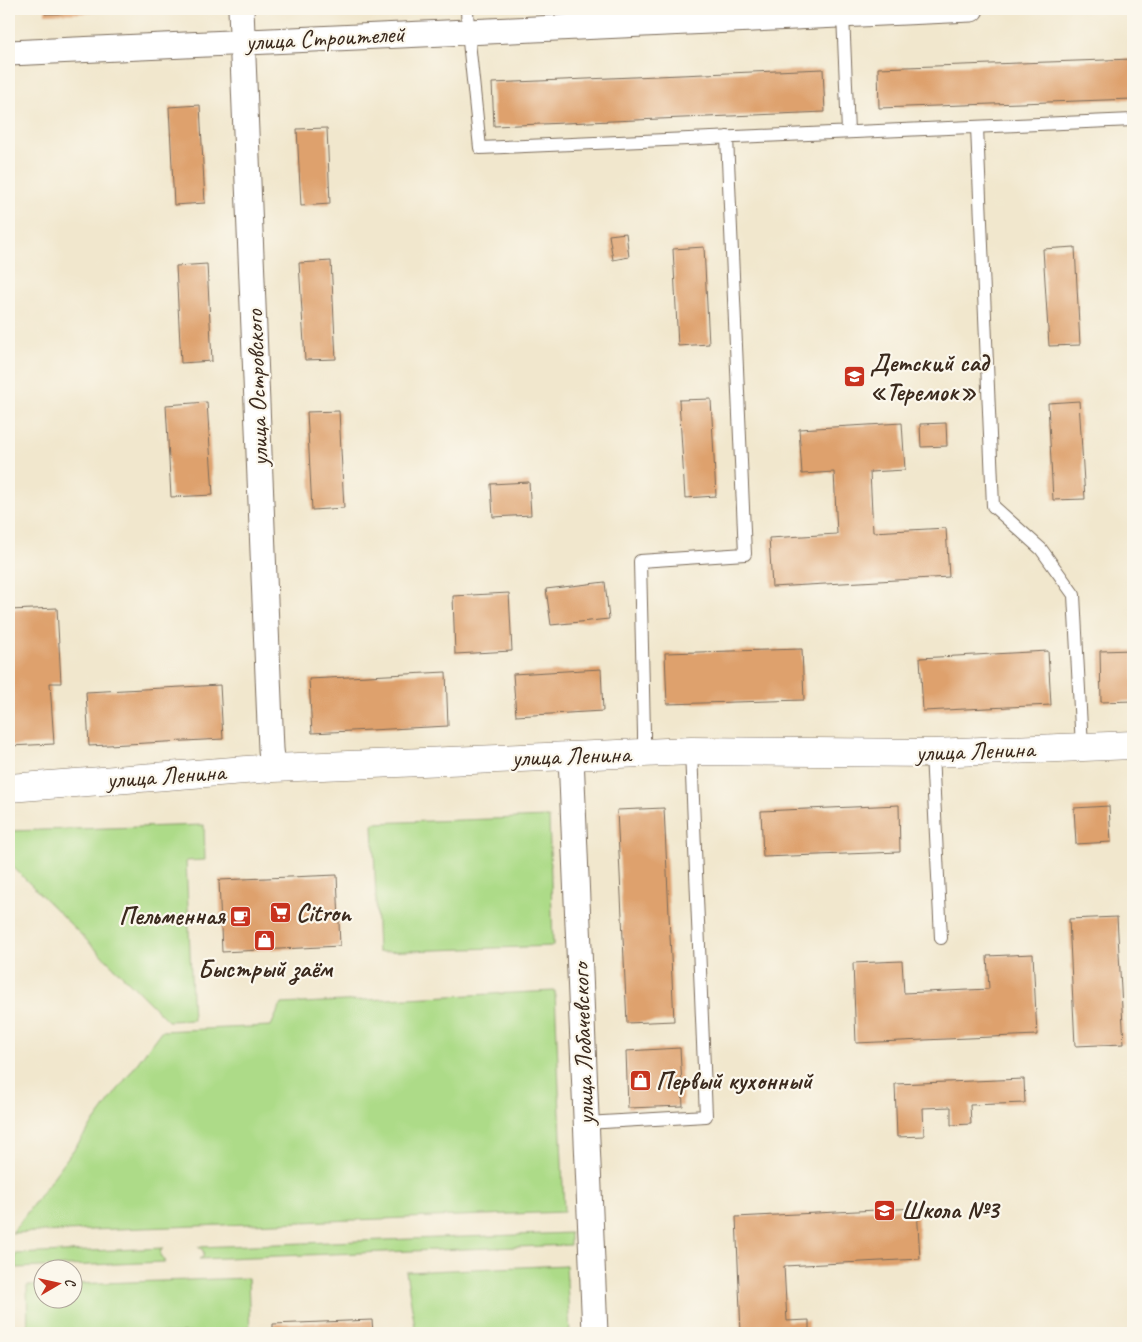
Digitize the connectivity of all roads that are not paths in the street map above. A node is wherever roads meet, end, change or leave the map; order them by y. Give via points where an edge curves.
1 (242, 9) edge
2 (957, 9) edge
3 (843, 15) junction
4 (467, 20) edge
5 (243, 42) junction
6 (9, 53) edge
7 (1133, 120) edge
8 (977, 127) junction
9 (848, 132) junction
10 (727, 138) junction
11 (1133, 746) edge
12 (1082, 748) junction
13 (691, 751) junction
14 (644, 753) junction
15 (932, 753) junction
16 (570, 756) junction
17 (273, 768) junction
18 (9, 788) edge
19 (941, 938) dead end
20 (586, 1123) junction
21 (595, 1333) edge

1 - 5 street, улица Островского
2 - 3 street, улица Строителей
3 - 4 street, улица Строителей
3 - 9 lane
4 - 5 street, улица Строителей
4 - 10 lane via 480,148
5 - 6 street, улица Строителей
5 - 17 street, улица Островского
7 - 8 lane
8 - 9 lane
8 - 12 lane via 993,506 1041,549 1074,595
9 - 10 lane
10 - 14 lane via 745,554 640,561
11 - 12 street, улица Ленина
12 - 15 street, улица Ленина
13 - 14 street, улица Ленина
13 - 15 street, улица Ленина
13 - 20 lane via 706,1116
14 - 16 street, улица Ленина
15 - 19 lane
16 - 17 street, улица Ленина
16 - 20 street, улица Лобачевского
17 - 18 street, улица Ленина
20 - 21 street, улица Лобачевского

